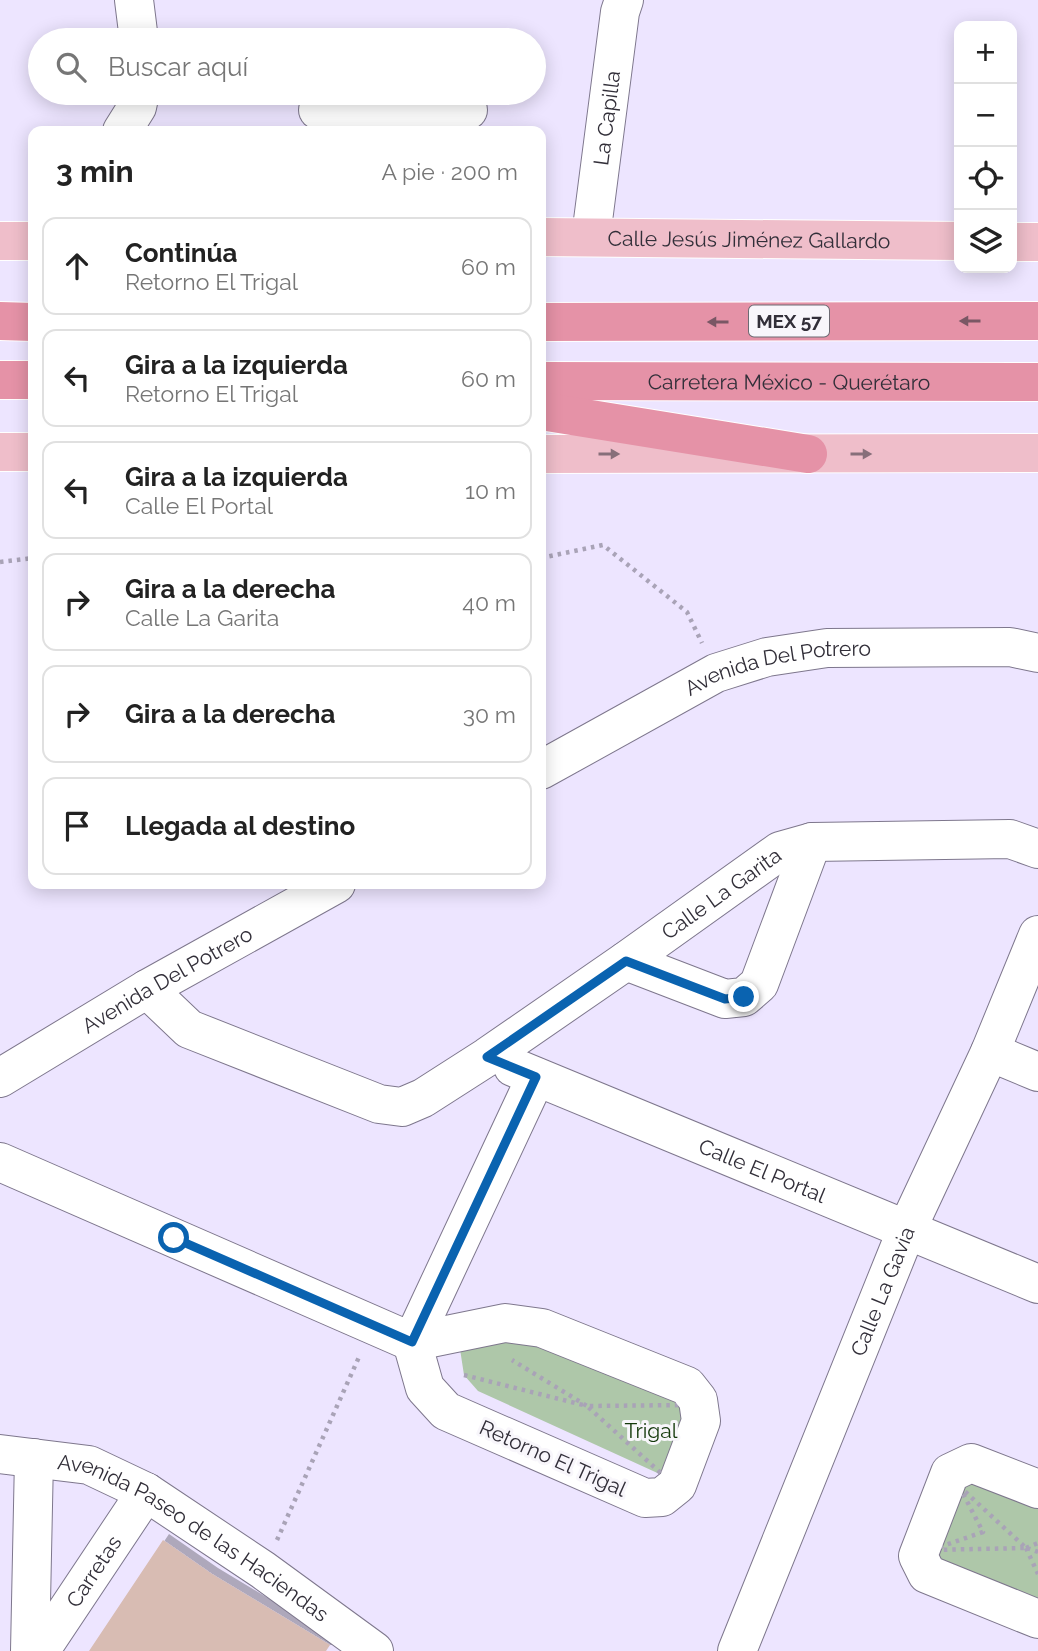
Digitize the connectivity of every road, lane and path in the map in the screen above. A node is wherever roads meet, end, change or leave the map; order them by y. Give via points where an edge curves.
1 (134, 0) edge
2 (624, 0) edge
3 (138, 28) edge
4 (137, 105) edge
5 (468, 110) dead end
6 (318, 111) edge
7 (125, 126) edge
8 (591, 236) junction
9 (546, 237) edge
10 (28, 241) edge
11 (954, 241) edge
12 (0, 242) edge
13 (1017, 242) edge
14 (1038, 242) edge
15 (0, 321) edge
16 (28, 321) edge
17 (1038, 321) edge
18 (546, 322) edge
19 (0, 380) edge
20 (28, 380) edge
21 (546, 381) edge
22 (1038, 382) edge
23 (546, 412) edge
24 (0, 452) edge
25 (28, 452) edge
26 (546, 453) edge
27 (1038, 453) edge
28 (808, 454) junction
29 (546, 557) edge
30 (28, 559) edge
31 (0, 562) edge
32 (1038, 653) edge
33 (716, 673) junction
34 (546, 767) edge
35 (812, 842) junction
36 (1038, 849) edge
37 (327, 889) edge
38 (1038, 935) edge
39 (626, 961) junction
40 (147, 989) junction
41 (990, 1052) junction
42 (487, 1057) junction
43 (1038, 1072) edge
44 (536, 1077) junction
45 (0, 1078) edge
46 (0, 1162) edge
47 (908, 1229) junction
48 (1038, 1284) edge
49 (373, 1325) junction
50 (412, 1342) junction
51 (509, 1359) dead end
52 (464, 1375) dead end
53 (587, 1406) junction
54 (17, 1456) edge
55 (1038, 1489) edge
56 (146, 1492) junction
57 (1038, 1543) edge
58 (1026, 1548) junction
59 (1038, 1552) edge
60 (263, 1570) junction
61 (1038, 1574) edge
62 (1038, 1619) edge
63 (30, 1651) edge
64 (40, 1651) edge
65 (374, 1651) edge
66 (737, 1651) edge

1 - 3 street
2 - 8 street, La Capilla
4 - 7 street
5 - 6 street
8 - 9 main road, Calle Jesús Jiménez Gallardo
8 - 11 main road, Calle Jesús Jiménez Gallardo
10 - 12 main road
13 - 14 main road
15 - 16 highway
17 -> 18 highway, MEX 57
19 - 20 highway
21 - 22 highway, Carretera México - Querétaro
23 - 28 highway
24 - 25 main road
26 -> 28 main road
28 -> 27 main road
29 - 33 path via 603,545 687,611
30 - 31 path
32 - 33 street, Avenida Del Potrero via 1010,647 827,648 767,657
33 - 34 street, Avenida Del Potrero
35 - 36 street, Calle La Garita via 1010,839
35 - 39 street, Calle La Garita via 780,851
35 - 39 street via 759,984 744,997 725,999
37 - 40 street, Avenida Del Potrero
38 - 41 street, Calle La Gavia
39 - 42 street, Calle La Garita
40 - 42 street, Calle La Garita via 189,1029 379,1104 402,1107
40 - 45 street, Avenida Del Potrero
41 - 43 street
41 - 47 street, Calle La Gavia
42 - 44 street, Calle El Portal
44 - 47 street, Calle El Portal
44 - 50 street
46 - 49 street
47 - 48 street, Calle El Portal
47 - 66 street, Calle La Gavia
49 - 50 street
49 - 60 path
50 - 50 street, Retorno El Trigal via 425,1388 446,1411 645,1498 662,1497 677,1485 701,1421 698,1400 687,1387 542,1328 505,1323
51 - 53 path
52 - 53 path
53 - 53 path via 664,1476 691,1440 688,1405
54 - 56 street, Avenida Paseo de las Haciendas via 89,1465
54 - 63 street
55 - 62 street via 971,1463 950,1473 918,1556 927,1574
56 - 60 street, Avenida Paseo de las Haciendas
56 - 64 street, Carretas
57 - 58 path
58 - 58 path via 945,1550 932,1550 983,1532 959,1486
58 - 59 path
58 - 61 path
60 - 65 street, Avenida Paseo de las Haciendas

